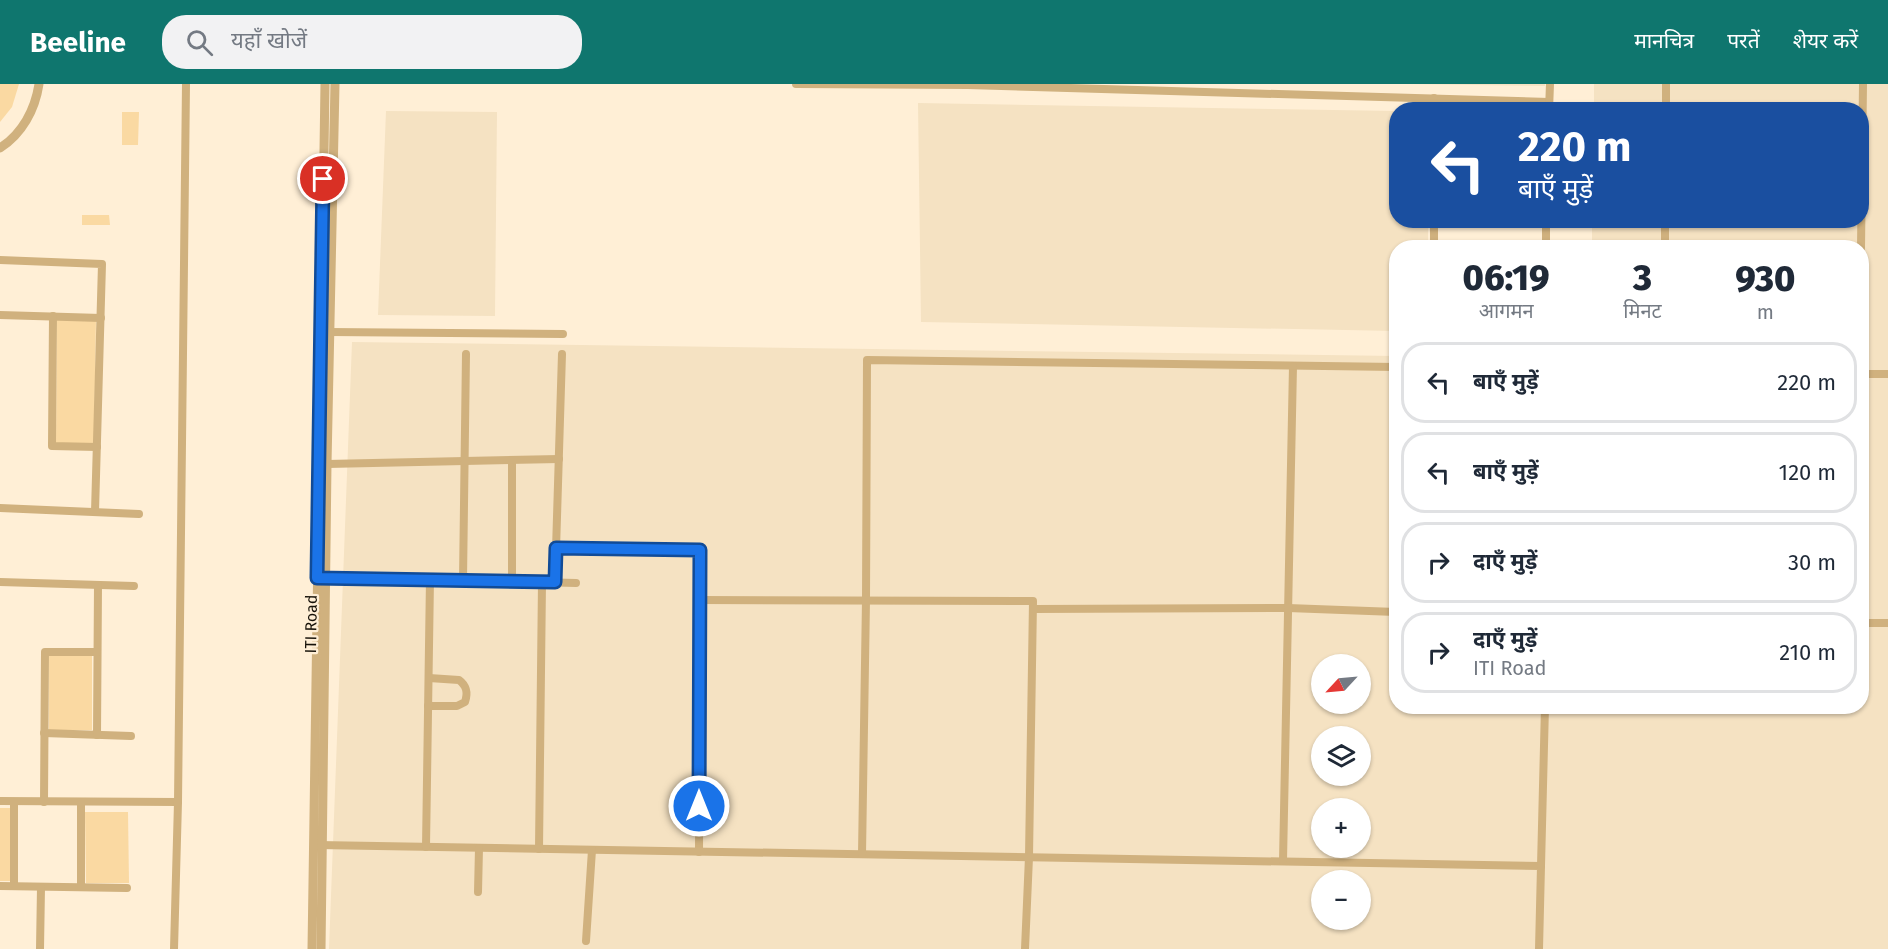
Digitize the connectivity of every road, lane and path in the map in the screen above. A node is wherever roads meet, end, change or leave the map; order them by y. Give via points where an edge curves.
1 (39, 84) edge
2 (186, 84) edge
3 (325, 84) edge
4 (334, 84) edge
5 (796, 84) edge
6 (1550, 84) edge
7 (1666, 84) edge
8 (1863, 84) edge
9 (945, 85) edge
10 (1434, 98) junction
11 (1434, 102) edge
12 (1492, 102) edge
13 (1549, 102) edge
14 (1666, 102) edge
15 (1863, 102) edge
16 (0, 148) edge
17 (0, 261) edge
18 (0, 315) edge
19 (53, 316) junction
20 (101, 318) junction
21 (329, 332) junction
22 (563, 334) dead end
23 (466, 354) dead end
24 (562, 354) dead end
25 (1293, 366) junction
26 (1389, 367) edge
27 (1869, 374) edge
28 (1888, 374) edge
29 (97, 447) junction
30 (559, 459) junction
31 (512, 460) junction
32 (465, 462) junction
33 (327, 464) junction
34 (0, 508) edge
35 (95, 512) junction
36 (139, 514) dead end
37 (556, 548) junction
38 (322, 578) junction
39 (430, 579) junction
40 (463, 580) junction
41 (512, 581) junction
42 (0, 582) edge
43 (542, 582) junction
44 (555, 582) junction
45 (576, 583) dead end
46 (98, 585) junction
47 (134, 586) dead end
48 (700, 600) junction
49 (866, 600) junction
50 (1288, 608) junction
51 (1034, 609) junction
52 (1389, 612) edge
53 (1869, 622) edge
54 (1888, 623) edge
55 (97, 652) junction
56 (429, 678) junction
57 (428, 706) junction
58 (1545, 714) edge
59 (44, 733) junction
60 (97, 735) junction
61 (131, 736) dead end
62 (0, 801) edge
63 (14, 802) junction
64 (44, 802) junction
65 (81, 802) junction
66 (178, 802) junction
67 (318, 845) junction
68 (426, 847) junction
69 (479, 848) junction
70 (539, 849) junction
71 (592, 850) junction
72 (699, 852) junction
73 (862, 854) junction
74 (1029, 857) junction
75 (1283, 861) junction
76 (1541, 867) junction
77 (0, 886) edge
78 (14, 886) junction
79 (41, 887) junction
80 (81, 887) junction
81 (127, 888) dead end
82 (478, 892) dead end
83 (586, 941) dead end
84 (40, 949) edge
85 (174, 949) edge
86 (312, 949) edge
87 (321, 949) edge
88 (1025, 949) edge
89 (1539, 949) edge

1 - 16 street via 30,117 11,141
2 - 66 street
3 - 38 street, ITI Road
4 - 21 street, ITI Road
5 - 9 street
6 - 13 street
7 - 14 street
8 - 15 street
9 - 10 street
10 - 11 street
10 - 12 street
17 - 20 street via 102,264
18 - 19 street
19 - 20 street
19 - 29 street via 52,446
20 - 29 street
21 - 22 street
21 - 33 street, ITI Road
23 - 32 street
24 - 30 street
25 - 26 street
25 - 49 street via 867,360
25 - 50 street
27 - 28 street
29 - 35 street
30 - 31 street
30 - 37 street
31 - 32 street
31 - 41 street
32 - 33 street
32 - 40 street
33 - 38 street, ITI Road
34 - 35 street
35 - 36 street
37 - 44 street
37 - 48 street via 700,550
38 - 39 street
38 - 67 street, ITI Road
39 - 40 street
39 - 56 street
40 - 41 street
41 - 43 street
42 - 46 street
43 - 44 street
43 - 70 street
44 - 45 street
46 - 47 street
46 - 55 street
48 - 49 street
48 - 72 street
49 - 51 street via 1033,601
49 - 73 street
50 - 51 street
50 - 52 street
50 - 75 street
51 - 74 street
53 - 54 street
55 - 59 street via 45,652
55 - 60 street
56 - 57 street
56 - 57 street via 459,680 464,683 467,697 457,706
57 - 68 street
58 - 76 street
59 - 60 street
59 - 64 street
60 - 61 street
62 - 63 street
63 - 64 street
63 - 78 street
64 - 65 street
65 - 66 street
65 - 80 street
66 - 85 street
67 - 68 street
67 - 86 street, ITI Road
67 - 87 street, ITI Road
68 - 69 street
69 - 70 street
69 - 82 street
70 - 71 street
71 - 72 street
71 - 83 street
72 - 73 street
73 - 74 street
74 - 75 street
74 - 88 street
75 - 76 street
76 - 89 street
77 - 78 street
78 - 79 street
79 - 80 street
79 - 84 street
80 - 81 street

